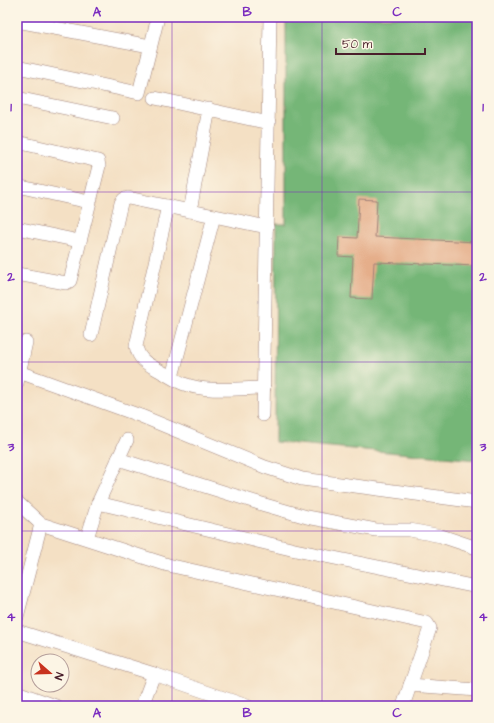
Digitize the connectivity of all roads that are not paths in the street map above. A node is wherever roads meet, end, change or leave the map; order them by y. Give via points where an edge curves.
1 (158, 17) edge
2 (270, 17) edge
3 (17, 21) edge
4 (150, 46) junction
5 (17, 67) edge
6 (17, 98) edge
7 (155, 98) dead end
8 (209, 110) junction
9 (113, 118) dead end
10 (269, 123) junction
11 (17, 142) edge
12 (17, 186) edge
13 (89, 202) junction
14 (168, 206) junction
15 (190, 211) junction
16 (214, 216) junction
17 (267, 227) junction
18 (17, 228) edge
19 (79, 241) junction
20 (17, 274) edge
21 (91, 335) dead end
22 (26, 342) dead end
23 (18, 378) edge
24 (172, 378) junction
25 (264, 388) junction
26 (263, 416) dead end
27 (127, 440) dead end
28 (118, 459) junction
29 (17, 502) edge
30 (477, 502) edge
31 (98, 503) junction
32 (41, 524) junction
33 (87, 538) junction
34 (477, 548) edge
35 (477, 587) edge
36 (17, 617) edge
37 (17, 631) edge
38 (154, 674) junction
39 (410, 685) junction
40 (477, 690) edge
41 (17, 692) edge
42 (56, 706) edge
43 (142, 706) edge
44 (246, 706) edge
45 (403, 706) edge

1 - 4 street
2 - 10 street
3 - 4 street
4 - 5 street via 139,92
6 - 9 street
7 - 8 street
8 - 10 street
8 - 15 street
10 - 17 street
11 - 13 street via 98,161 99,166
12 - 13 street
13 - 19 street
14 - 15 street
14 - 21 street via 128,198 121,203
14 - 24 street via 136,346 143,361
15 - 16 street
16 - 17 street
16 - 24 street
17 - 25 street
18 - 19 street
19 - 20 street via 70,281 66,283
22 - 23 street
23 - 30 street via 141,416 265,467 302,479
24 - 25 street via 193,386 216,389
25 - 26 street
27 - 28 street
28 - 31 street
28 - 34 street via 307,517 376,530 410,530 441,536
29 - 32 street
31 - 33 street
31 - 35 street via 295,550
32 - 33 street
32 - 36 street
33 - 39 street via 168,565 428,623 430,628
37 - 38 street
38 - 43 street
38 - 44 street
39 - 40 street
39 - 45 street
41 - 42 street

